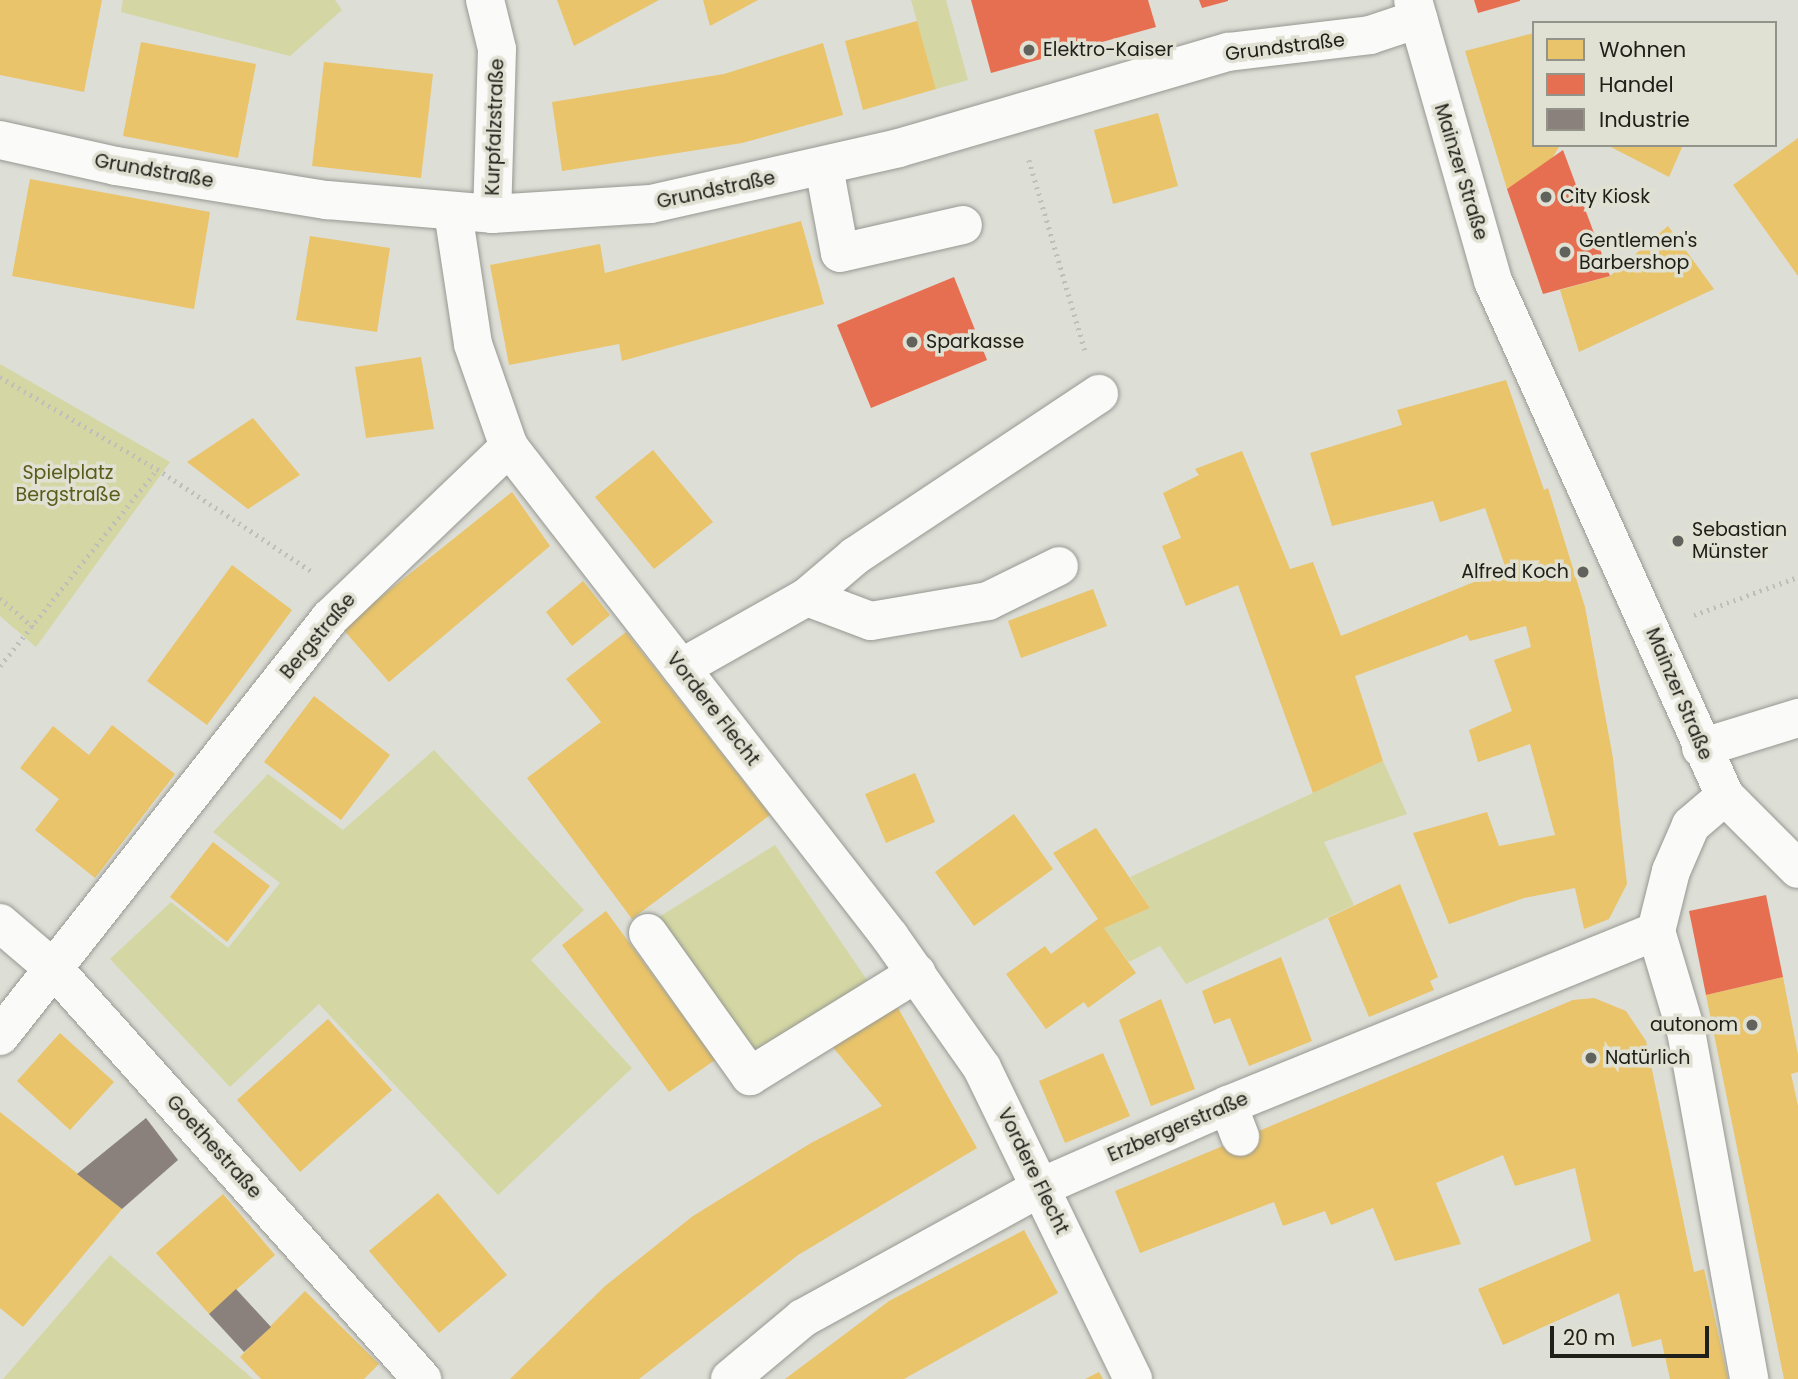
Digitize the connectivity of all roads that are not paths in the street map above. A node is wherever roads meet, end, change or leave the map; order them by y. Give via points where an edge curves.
1 (485, 0) edge
2 (1415, 10) edge
3 (0, 140) edge
4 (824, 167) junction
5 (453, 212) junction
6 (492, 214) junction
7 (963, 225) dead end
8 (1099, 394) road end
9 (509, 447) junction
10 (1059, 566) dead end
11 (807, 597) junction
12 (681, 668) junction
13 (1798, 718) edge
14 (1701, 748) junction
15 (1725, 796) junction
16 (1798, 869) edge
17 (0, 923) edge
18 (1656, 931) junction
19 (648, 933) dead end
20 (55, 970) junction
21 (917, 973) junction
22 (0, 1036) edge
23 (1041, 1187) junction
24 (422, 1379) edge
25 (730, 1379) edge
26 (1133, 1379) edge
27 (1749, 1379) edge

1 - 6 street, Kurpfalzstraße via 497,49
2 - 4 street, Grundstraße via 1370,35 1228,52 1015,117
2 - 14 street, Mainzer Straße via 1493,281
3 - 5 street, Grundstraße via 130,169 327,200
4 - 6 street, Grundstraße via 651,204
4 - 7 street via 840,253
5 - 6 street, Grundstraße
5 - 9 street via 473,344
8 - 11 street via 855,556
9 - 12 street, Vordere Flecht
9 - 20 street, Bergstraße via 350,597
10 - 11 street via 988,601 871,621
11 - 12 street
12 - 21 street, Vordere Flecht
13 - 14 street
14 - 15 street, Mainzer Straße
15 - 16 street, Mainzer Straße
15 - 18 street via 1691,825 1671,871
17 - 20 street, Goethestraße
18 - 23 street, Erzbergerstraße via 1234,1121
18 - 27 street via 1685,1031
19 - 21 street via 750,1076
20 - 22 street, Bergstraße
20 - 24 street, Goethestraße
21 - 23 street, Vordere Flecht via 982,1068
23 - 25 street, Erzbergerstraße via 803,1318
23 - 26 street, Vordere Flecht

